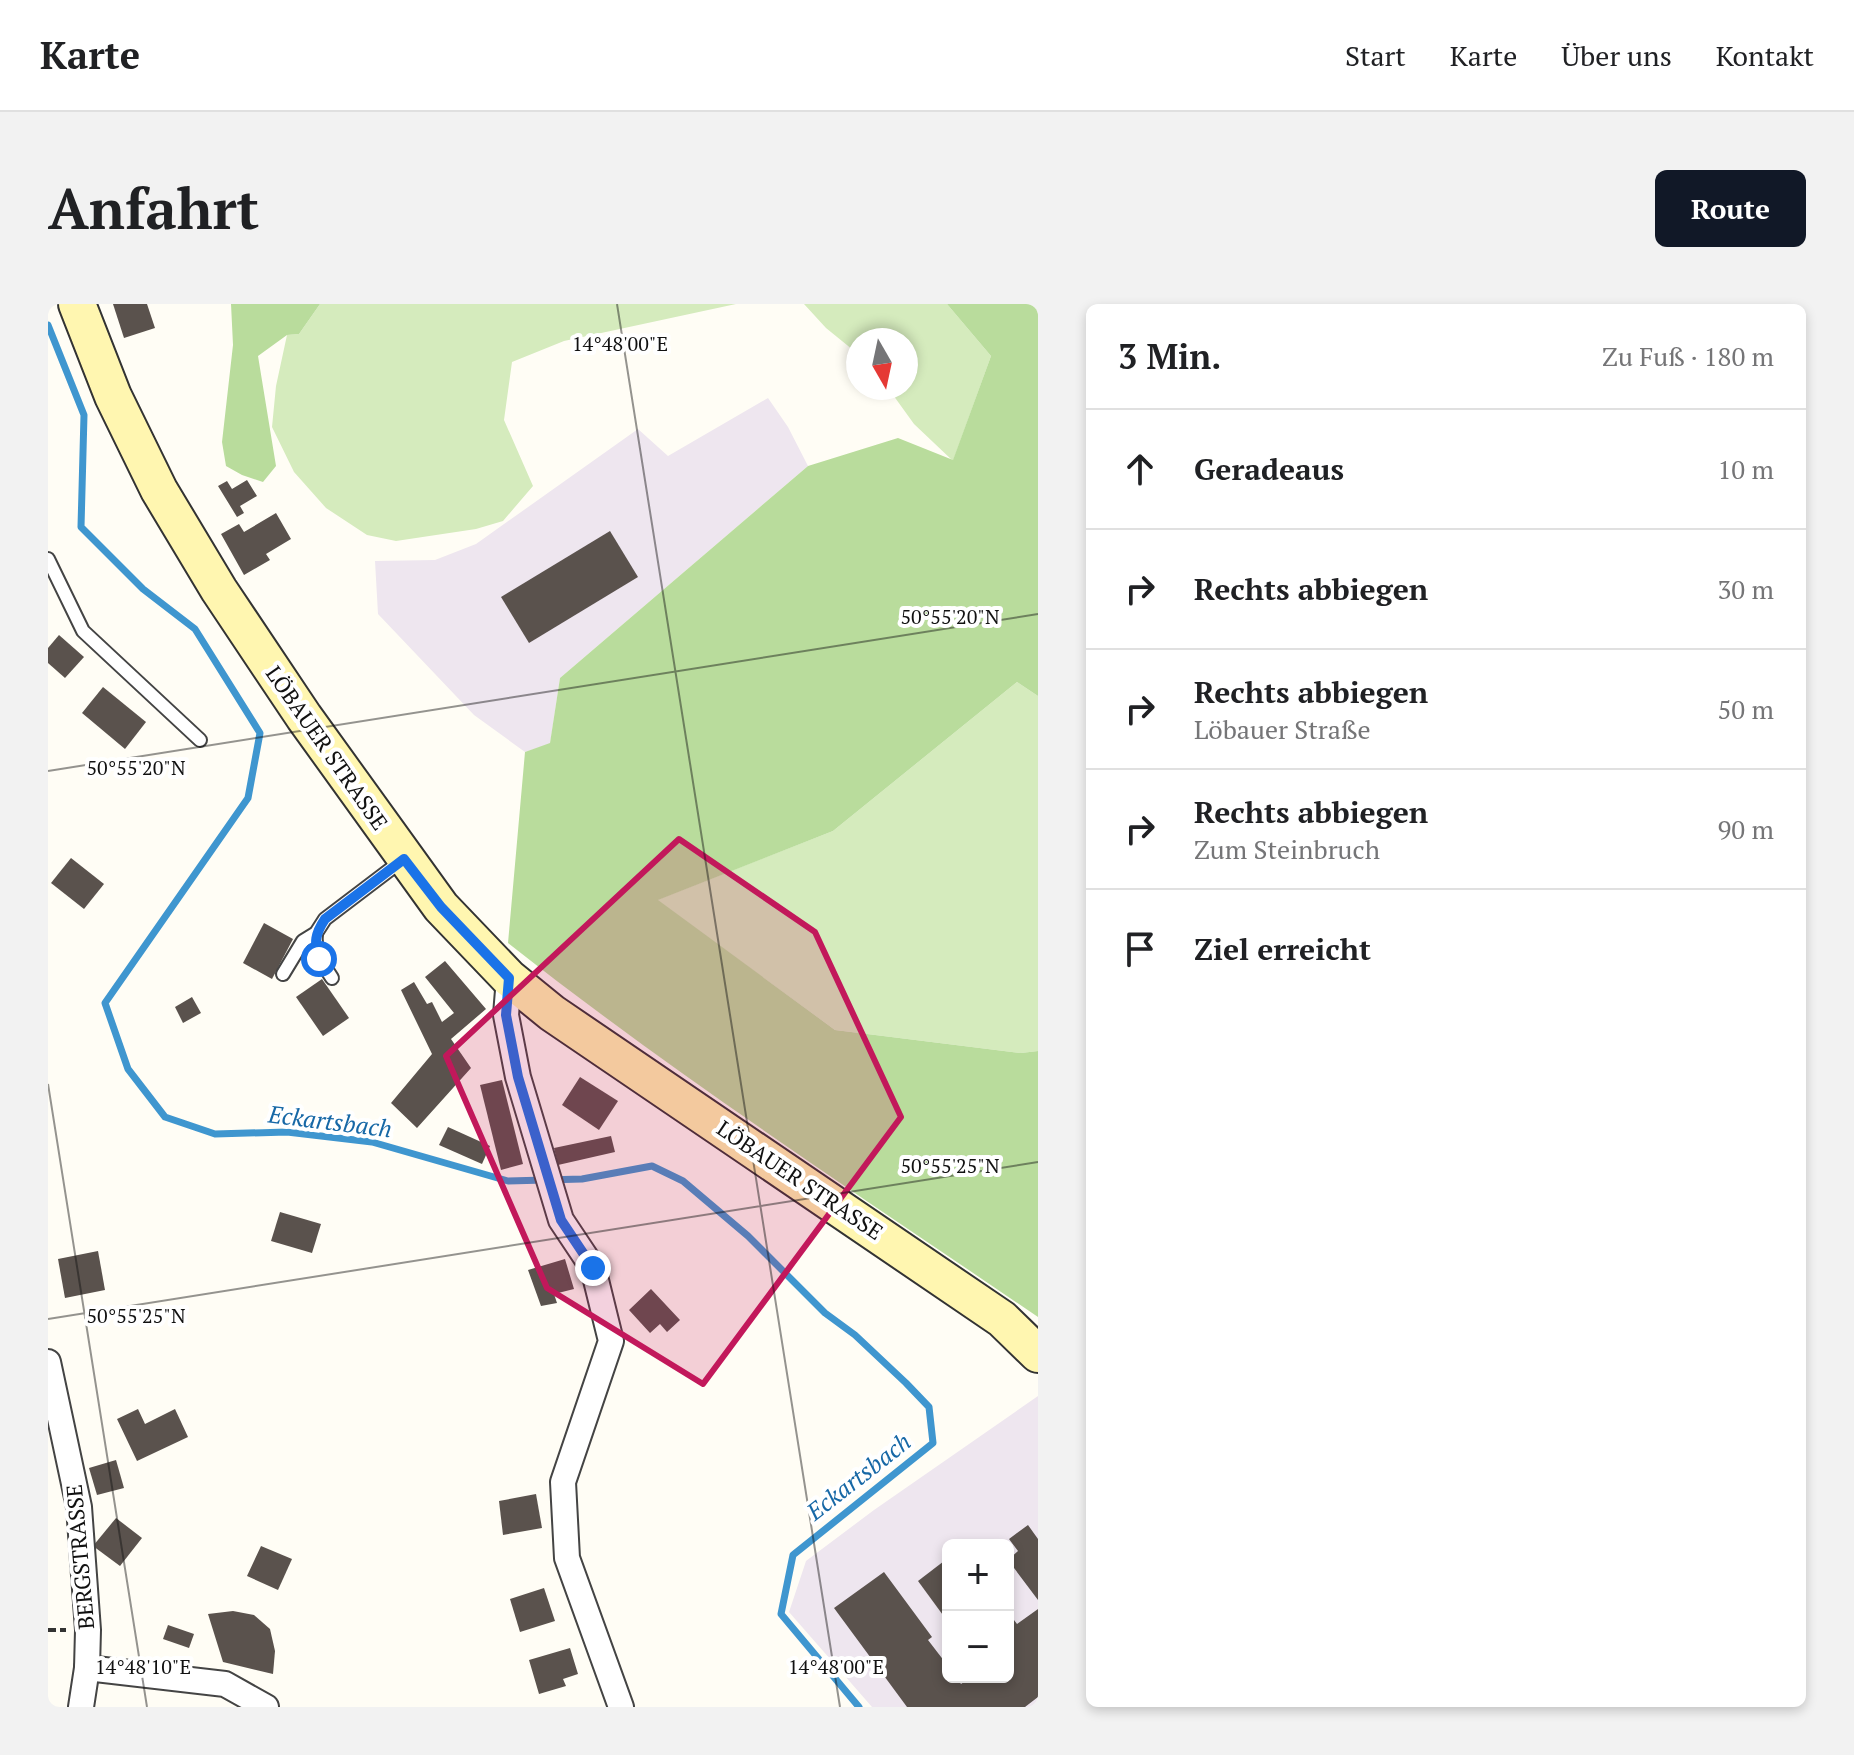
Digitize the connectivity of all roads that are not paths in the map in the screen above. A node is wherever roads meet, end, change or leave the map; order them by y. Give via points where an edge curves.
1 (72, 308) edge
2 (48, 559) edge
3 (200, 740) dead end
4 (404, 859) junction
5 (316, 933) junction
6 (283, 974) dead end
7 (332, 978) dead end
8 (509, 978) junction
9 (1038, 1354) edge
10 (48, 1362) edge
11 (87, 1668) junction
12 (81, 1707) edge
13 (266, 1707) edge
14 (621, 1707) edge

1 - 4 main road, LÖBAUER STRASSE via 159,490 219,590
2 - 3 lane via 83,631
4 - 5 lane via 325,919
4 - 8 main road, LÖBAUER STRASSE via 441,907
5 - 6 lane via 303,941
5 - 7 lane via 319,959
8 - 9 main road, LÖBAUER STRASSE via 552,1013 1002,1319
8 - 14 street via 506,1015 518,1077 561,1220 593,1268 611,1341 563,1482 567,1558
10 - 11 street, BERGSTRASSE via 79,1507
11 - 12 street, BERGSTRASSE
11 - 13 street via 225,1684

